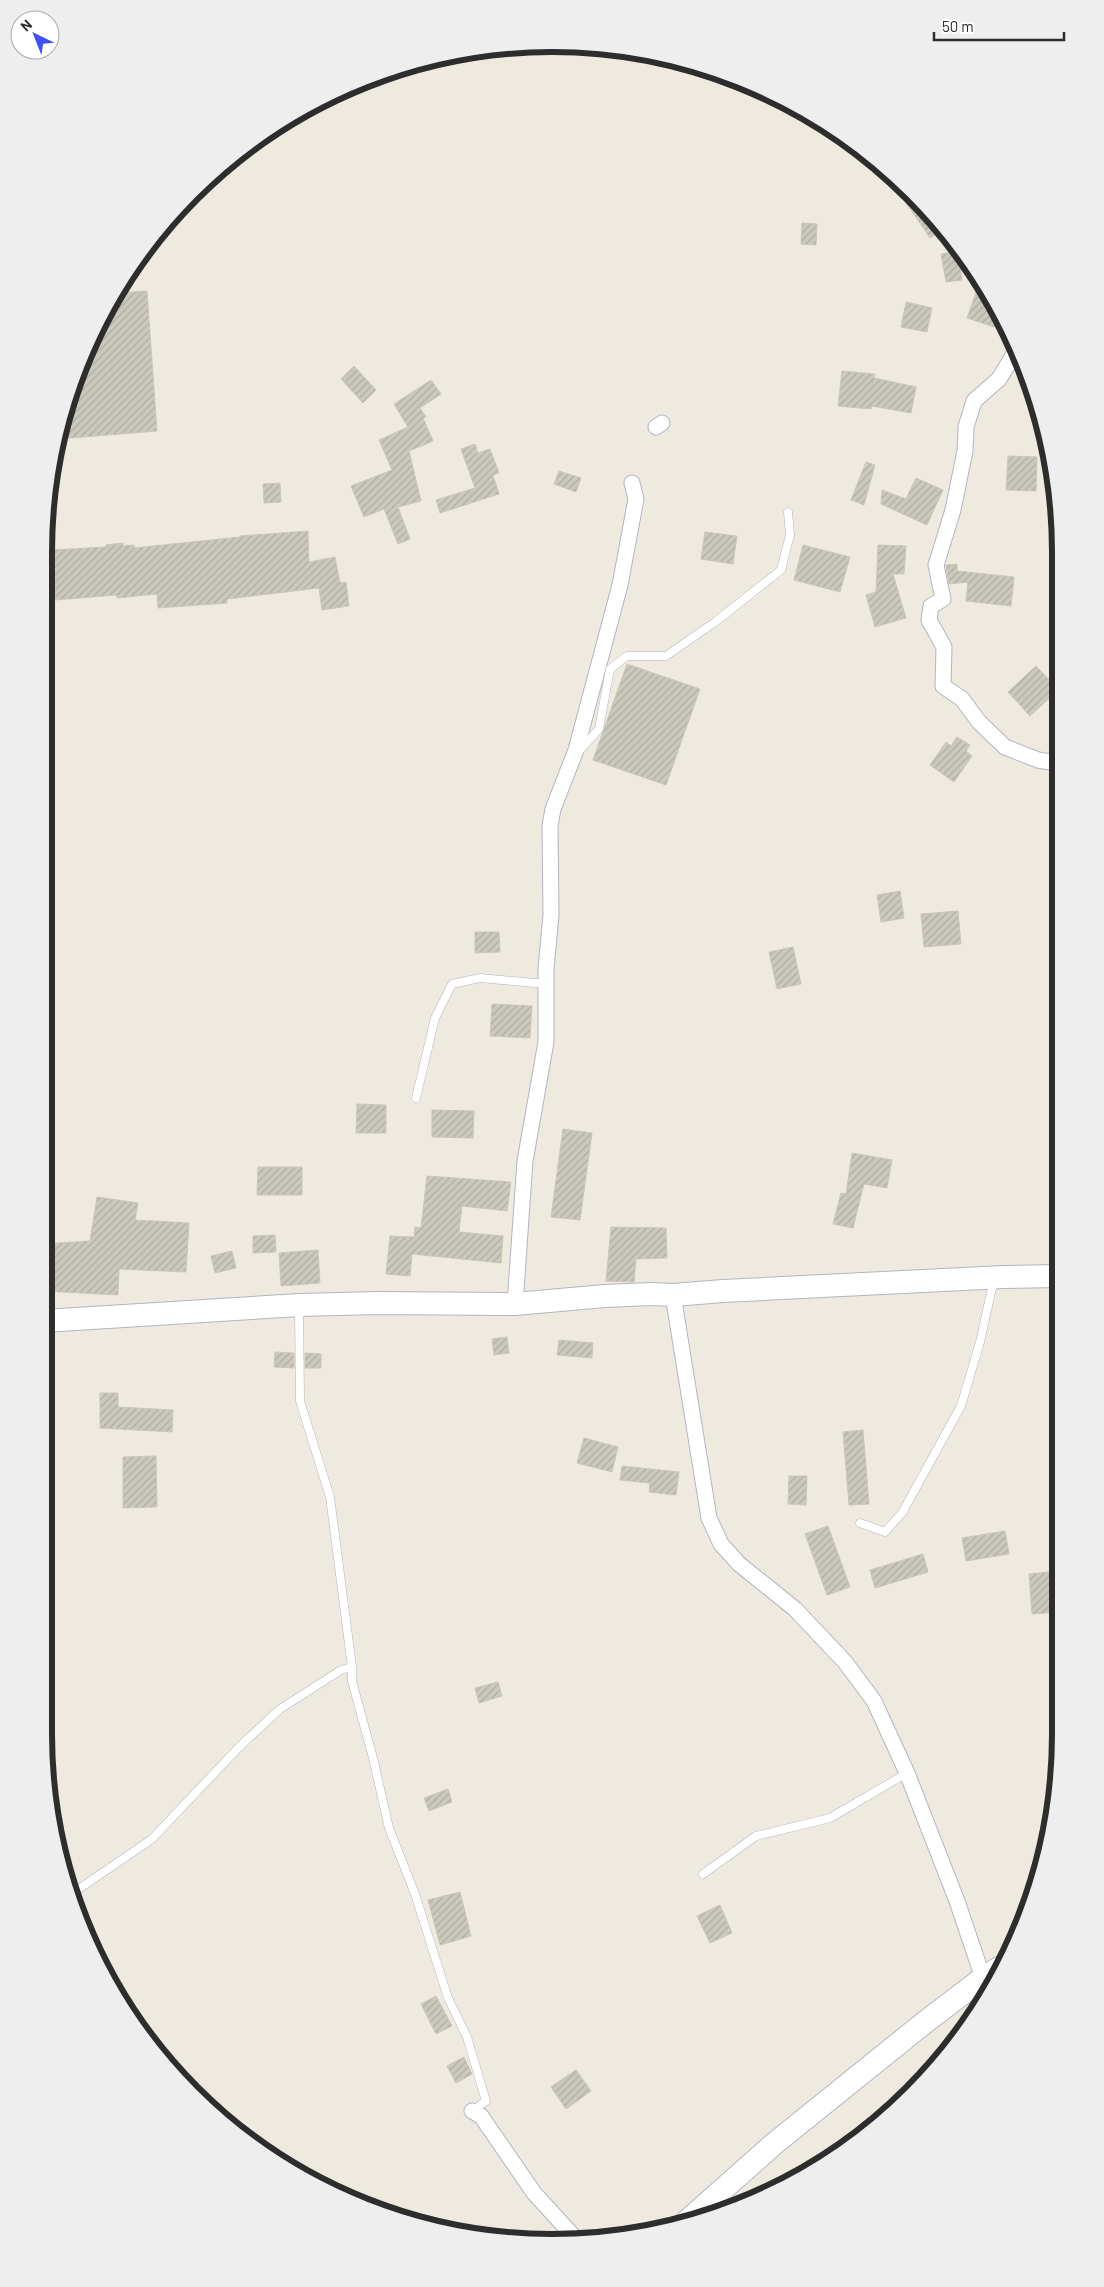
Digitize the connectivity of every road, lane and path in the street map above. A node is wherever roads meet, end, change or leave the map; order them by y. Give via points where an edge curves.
1 (1012, 358) edge
2 (632, 483) dead end
3 (788, 512) dead end
4 (572, 758) junction
5 (1052, 762) edge
6 (546, 984) junction
7 (416, 1098) dead end
8 (1052, 1276) edge
9 (994, 1277) junction
10 (673, 1295) junction
11 (515, 1304) junction
12 (299, 1305) junction
13 (52, 1320) edge
14 (860, 1523) dead end
15 (352, 1667) junction
16 (908, 1773) junction
17 (703, 1874) dead end
18 (77, 1890) edge
19 (992, 1973) edge
20 (991, 1974) edge
21 (472, 2111) joint
22 (697, 2213) edge
23 (571, 2233) edge

1 - 5 street via 999,379 974,400 966,427 953,510 936,565 943,598 931,606 929,620 944,647 943,686 962,699 1005,748
2 - 4 street via 636,499 620,585
3 - 4 lane via 790,534 781,570 666,656 627,656 610,669 600,728
4 - 6 street via 550,826 551,915
6 - 7 lane via 480,978 452,984 435,1018
6 - 11 street via 546,1042 525,1161
8 - 9 main road
9 - 10 main road
9 - 14 lane via 980,1342 960,1406 902,1513 885,1532
10 - 11 main road via 623,1295
10 - 16 street via 708,1518 721,1544 739,1564 795,1608 845,1662 874,1701
11 - 12 main road
12 - 13 main road
12 - 15 lane via 300,1401 330,1497
15 - 18 lane via 341,1670 280,1709 239,1747 152,1839
15 - 21 lane via 352,1681 389,1828 448,1998 467,2037 486,2101
16 - 17 lane via 830,1818 756,1836
16 - 19 street via 957,1901
20 - 22 main road via 917,2028 775,2143
21 - 23 street via 482,2116 534,2193

